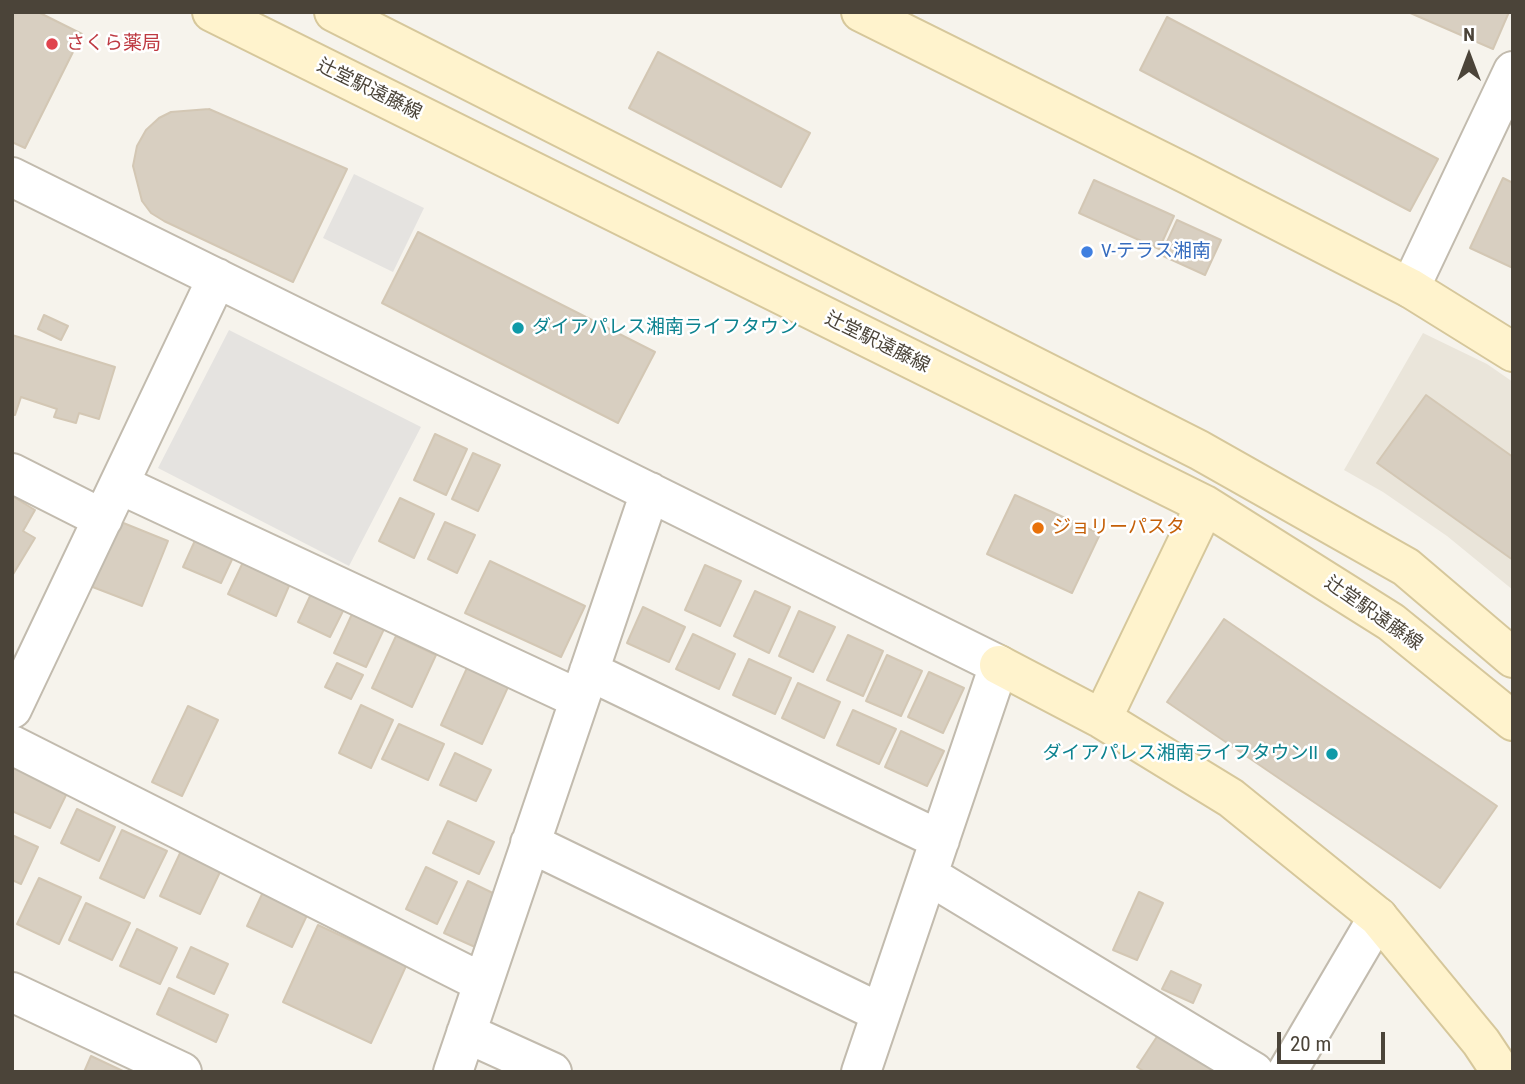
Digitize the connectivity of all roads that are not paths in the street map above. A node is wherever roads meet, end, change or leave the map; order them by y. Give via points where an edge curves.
1 (212, 12) edge
2 (334, 12) edge
3 (861, 12) edge
4 (1513, 71) edge
5 (12, 177) edge
6 (217, 278) junction
7 (1410, 288) junction
8 (1513, 352) edge
9 (12, 473) edge
10 (119, 484) junction
11 (650, 492) junction
12 (1205, 505) junction
13 (103, 519) junction
14 (1513, 658) edge
15 (999, 665) junction
16 (584, 685) junction
17 (12, 709) edge
18 (1102, 719) junction
19 (1513, 721) edge
20 (12, 745) edge
21 (530, 843) junction
22 (934, 857) junction
23 (1378, 916) junction
24 (483, 983) junction
25 (12, 992) edge
26 (881, 1013) junction
27 (466, 1033) junction
28 (182, 1072) edge
29 (453, 1072) edge
30 (552, 1072) edge
31 (862, 1072) edge
32 (1254, 1072) edge
33 (1287, 1072) edge
34 (1500, 1072) edge

1 - 12 street, 辻堂駅遠藤線
2 - 14 street via 1199,450 1406,567
3 - 7 street
4 - 7 street
5 - 6 street
6 - 10 street
6 - 11 street
7 - 8 street
9 - 13 street
10 - 13 street
10 - 16 street
11 - 15 street
11 - 16 street
12 - 18 street
12 - 19 street, 辻堂駅遠藤線 via 1391,622
13 - 17 street
15 - 18 street
15 - 22 street
16 - 21 street
16 - 22 street
18 - 23 street via 1231,798
20 - 24 street
21 - 24 street
21 - 26 street
22 - 26 street
22 - 32 street
23 - 33 street
23 - 34 street via 1481,1042
24 - 27 street
25 - 28 street
26 - 31 street
27 - 29 street
27 - 30 street

